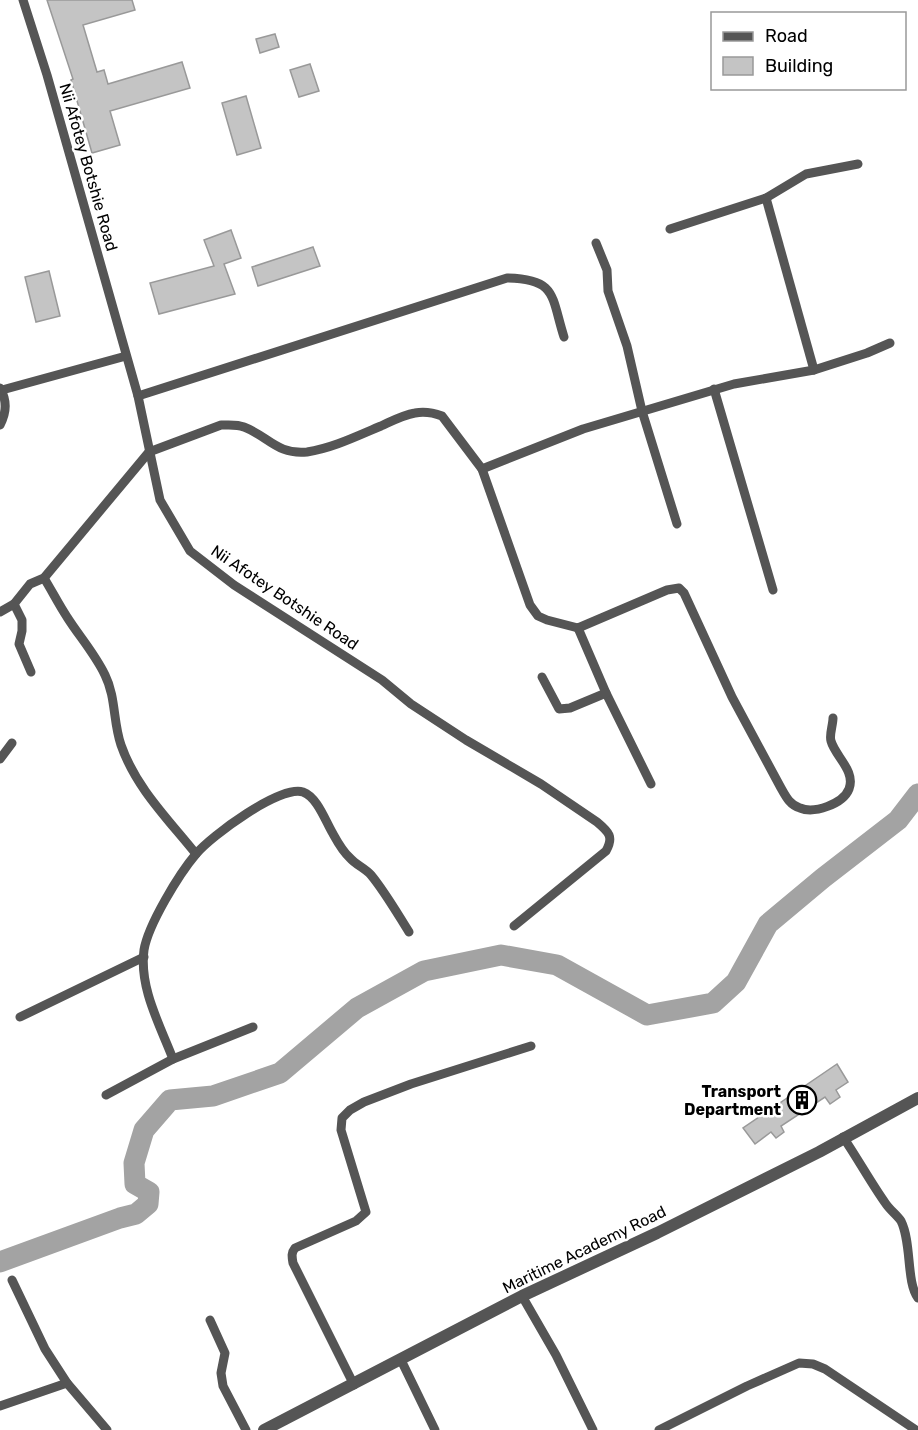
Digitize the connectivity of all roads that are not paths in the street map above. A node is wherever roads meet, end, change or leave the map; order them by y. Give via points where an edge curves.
1 (23, 0) edge
2 (858, 164) dead end
3 (766, 198) junction
4 (670, 229) dead end
5 (596, 243) dead end
6 (564, 337) dead end
7 (890, 343) dead end
8 (126, 356) junction
9 (814, 370) junction
10 (1, 389) edge
11 (714, 389) junction
12 (138, 396) junction
13 (642, 411) junction
14 (0, 425) edge
15 (149, 452) junction
16 (482, 469) junction
17 (676, 524) dead end
18 (44, 578) junction
19 (773, 590) dead end
20 (14, 604) junction
21 (0, 612) edge
22 (578, 628) junction
23 (31, 672) dead end
24 (542, 677) dead end
25 (606, 693) junction
26 (833, 718) dead end
27 (12, 742) dead end
28 (0, 759) edge
29 (651, 783) dead end
30 (196, 854) junction
31 (514, 926) dead end
32 (409, 932) dead end
33 (144, 957) junction
34 (20, 1017) dead end
35 (253, 1027) dead end
36 (531, 1046) dead end
37 (173, 1059) junction
38 (106, 1095) dead end
39 (918, 1098) edge
40 (843, 1137) junction
41 (12, 1280) dead end
42 (522, 1296) junction
43 (918, 1298) edge
44 (210, 1320) dead end
45 (401, 1360) junction
46 (67, 1383) junction
47 (354, 1385) junction
48 (0, 1406) edge
49 (268, 1429) edge
50 (107, 1430) edge
51 (246, 1430) edge
52 (435, 1430) edge
53 (593, 1430) edge
54 (659, 1430) edge
55 (916, 1430) edge

1 - 8 street, Nii Afotey Botshie Road
2 - 3 street via 806,174
3 - 4 street
3 - 9 street
5 - 13 street via 607,270 608,291 627,346
6 - 12 street via 543,284 526,278 507,278
7 - 9 street
8 - 10 street
8 - 12 street, Nii Afotey Botshie Road
9 - 11 street
10 - 14 street via 6,411
11 - 13 street
11 - 19 street
12 - 15 street, Nii Afotey Botshie Road
13 - 16 street via 583,429
13 - 17 street
15 - 16 street via 221,425 244,427 277,448 308,452 416,412 433,412 442,416
15 - 18 street
15 - 31 street, Nii Afotey Botshie Road via 160,500 190,551 234,585 382,680 420,710 605,828 611,843 606,851
16 - 22 street via 530,605 538,616
18 - 20 street via 30,584
18 - 30 street via 105,675 129,766
20 - 21 street
20 - 23 street via 22,620 19,644
22 - 25 street
22 - 26 street via 679,588 781,788 799,808 825,807 849,788 850,778 831,740
24 - 25 street via 559,709
25 - 29 street
27 - 28 street
30 - 32 street via 261,804 285,793 304,793 314,800 344,853 372,876
30 - 33 street via 152,926
33 - 34 street
33 - 37 street via 147,990
35 - 37 street
36 - 47 street via 411,1084 364,1102 342,1118 341,1131 366,1212 356,1221 296,1248 292,1257
37 - 38 street
39 - 40 street, Maritime Academy Road
40 - 42 street, Maritime Academy Road via 657,1233
40 - 43 street via 887,1207 900,1219
41 - 46 street via 45,1349
42 - 45 street, Maritime Academy Road
42 - 53 street
44 - 51 street via 225,1353 223,1386
45 - 47 street, Maritime Academy Road
45 - 52 street
46 - 48 street
46 - 50 street
47 - 49 street, Maritime Academy Road
54 - 55 street via 799,1363 825,1369

